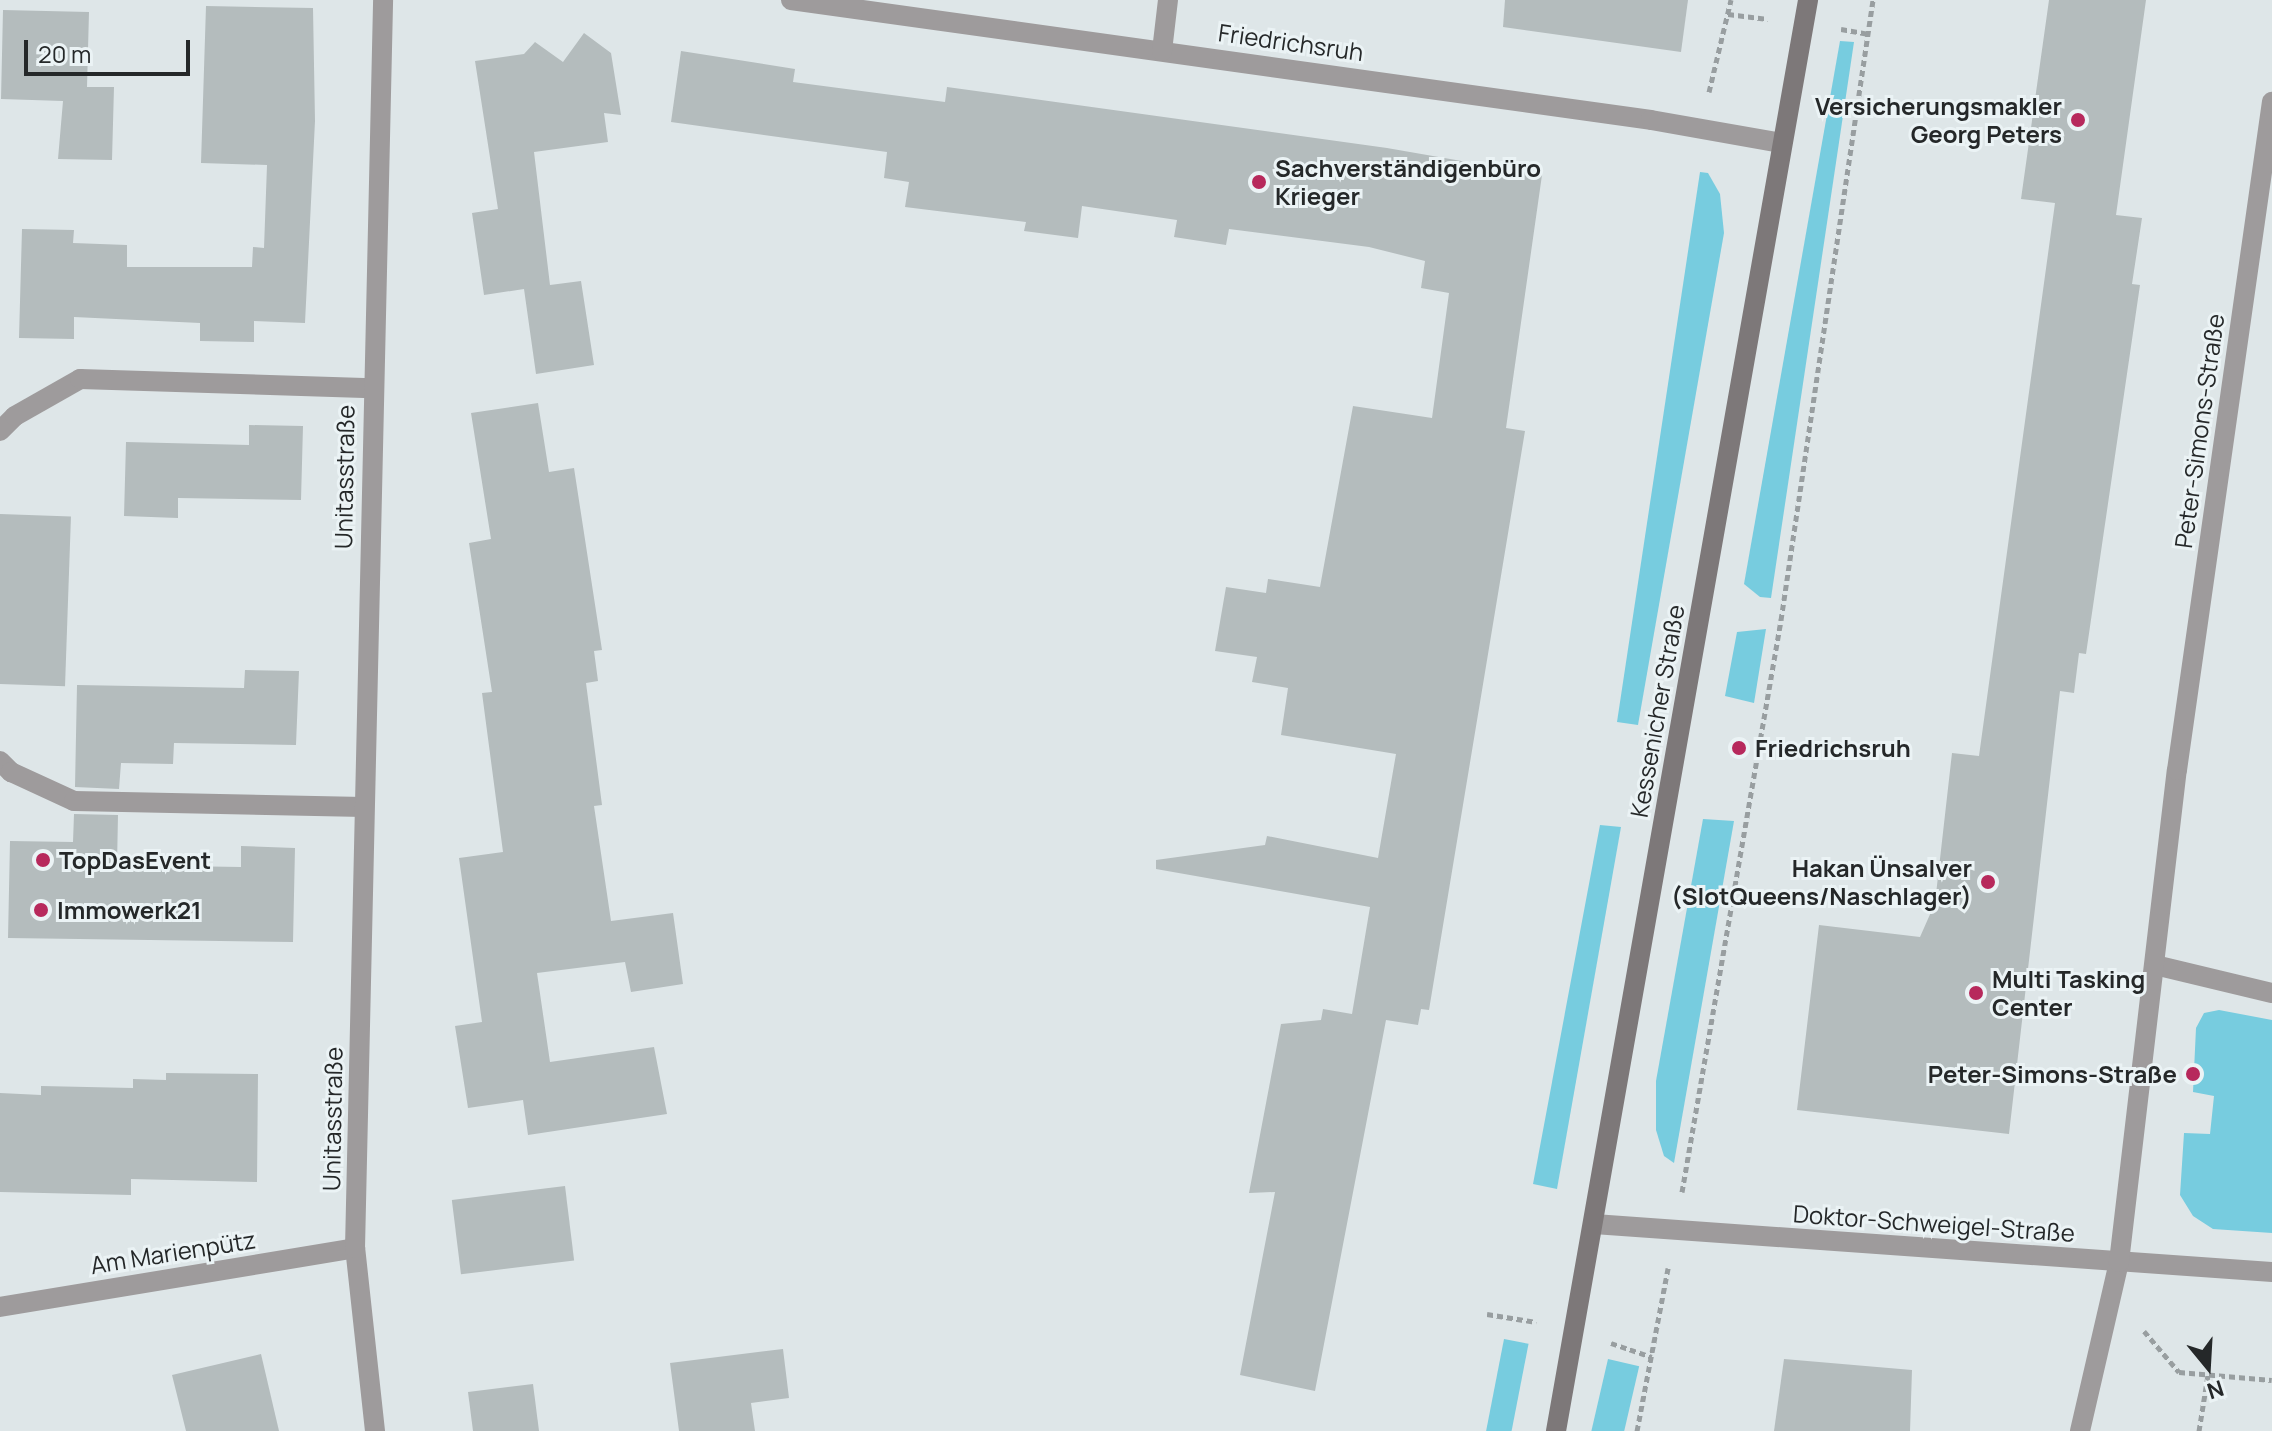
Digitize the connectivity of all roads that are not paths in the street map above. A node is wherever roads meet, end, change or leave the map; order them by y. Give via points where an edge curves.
1 (383, 0) edge
2 (791, 0) edge
3 (1168, 0) edge
4 (1808, 0) edge
5 (1162, 51) junction
6 (2272, 102) edge
7 (1782, 143) junction
8 (2266, 165) edge
9 (372, 388) junction
10 (0, 431) edge
11 (0, 761) edge
12 (364, 807) junction
13 (2155, 965) junction
14 (2272, 993) edge
15 (1594, 1224) junction
16 (355, 1248) junction
17 (2119, 1262) junction
18 (2272, 1272) edge
19 (0, 1307) edge
20 (375, 1431) edge
21 (1556, 1431) edge
22 (2080, 1431) edge

1 - 9 street, Unitasstraße
2 - 5 street, Friedrichsruh
3 - 5 street
4 - 7 main road, Kessenicher Straße
5 - 7 street, Friedrichsruh
6 - 8 street, Peter-Simons-Straße
7 - 15 main road, Kessenicher Straße
8 - 13 street, Peter-Simons-Straße
9 - 10 street, Unitasstraße via 80,379 15,416
9 - 12 street, Unitasstraße
11 - 12 street via 11,772 74,801
12 - 16 street, Unitasstraße
13 - 14 street
13 - 17 street, Peter-Simons-Straße
15 - 17 street, Doktor-Schweigel-Straße
15 - 21 main road, Kessenicher Straße
16 - 19 street, Am Marienpütz
16 - 20 street, Unitasstraße
17 - 18 street, Doktor-Schweigel-Straße
17 - 22 street, Peter-Simons-Straße

